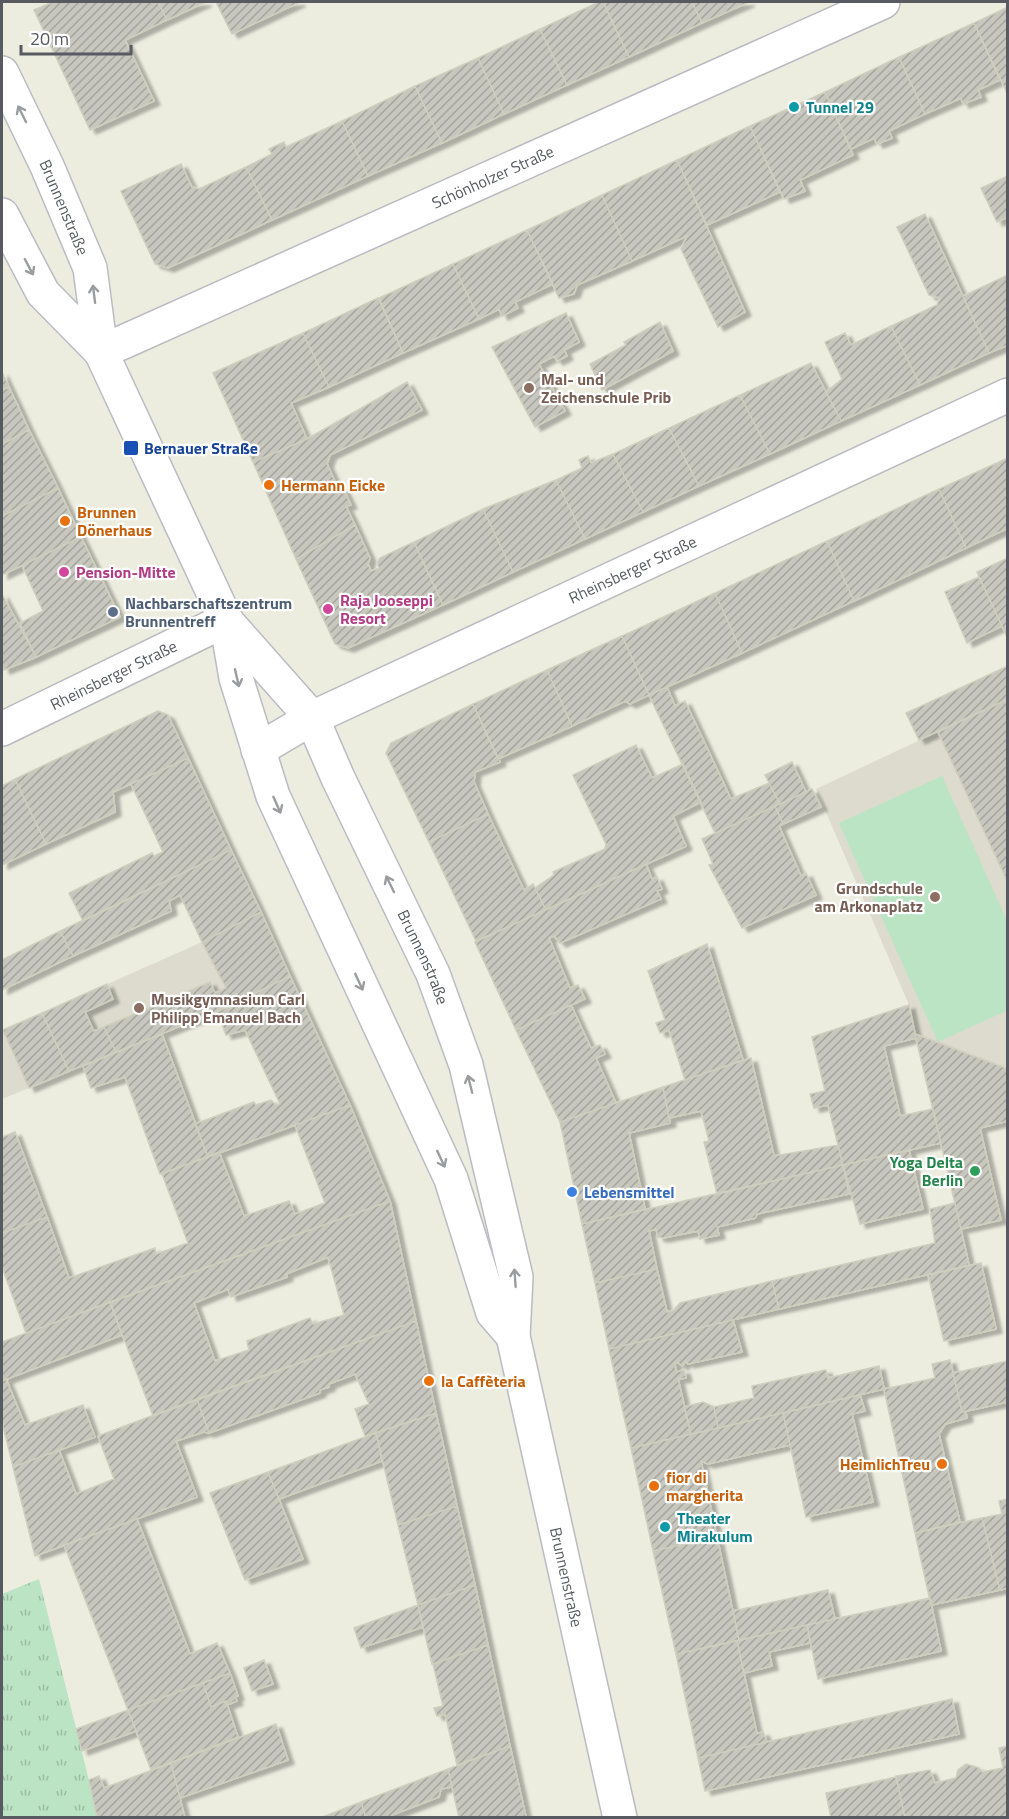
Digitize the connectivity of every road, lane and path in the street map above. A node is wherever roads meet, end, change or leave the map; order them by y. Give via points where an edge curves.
1 (883, 2) edge
2 (2, 73) edge
3 (2, 215) edge
4 (101, 352) junction
5 (1008, 395) edge
6 (226, 620) junction
7 (312, 718) junction
8 (2, 729) edge
9 (258, 750) junction
10 (513, 1336) junction
11 (620, 1818) edge

1 - 4 main road, Schönholzer Straße
4 -> 2 main road, Brunnenstraße via 90,268
3 -> 4 main road, Brunnenstraße via 43,293
4 - 6 main road, Brunnenstraße
5 - 7 main road, Rheinsberger Straße
6 - 7 main road, Brunnenstraße
6 - 8 main road, Rheinsberger Straße
6 -> 9 main road, Brunnenstraße via 236,678
7 - 9 main road, Rheinsberger Straße
10 -> 7 main road, Brunnenstraße via 516,1276 466,1065 433,974
9 -> 10 main road, Brunnenstraße via 278,807 451,1179 493,1313
10 - 11 main road, Brunnenstraße

